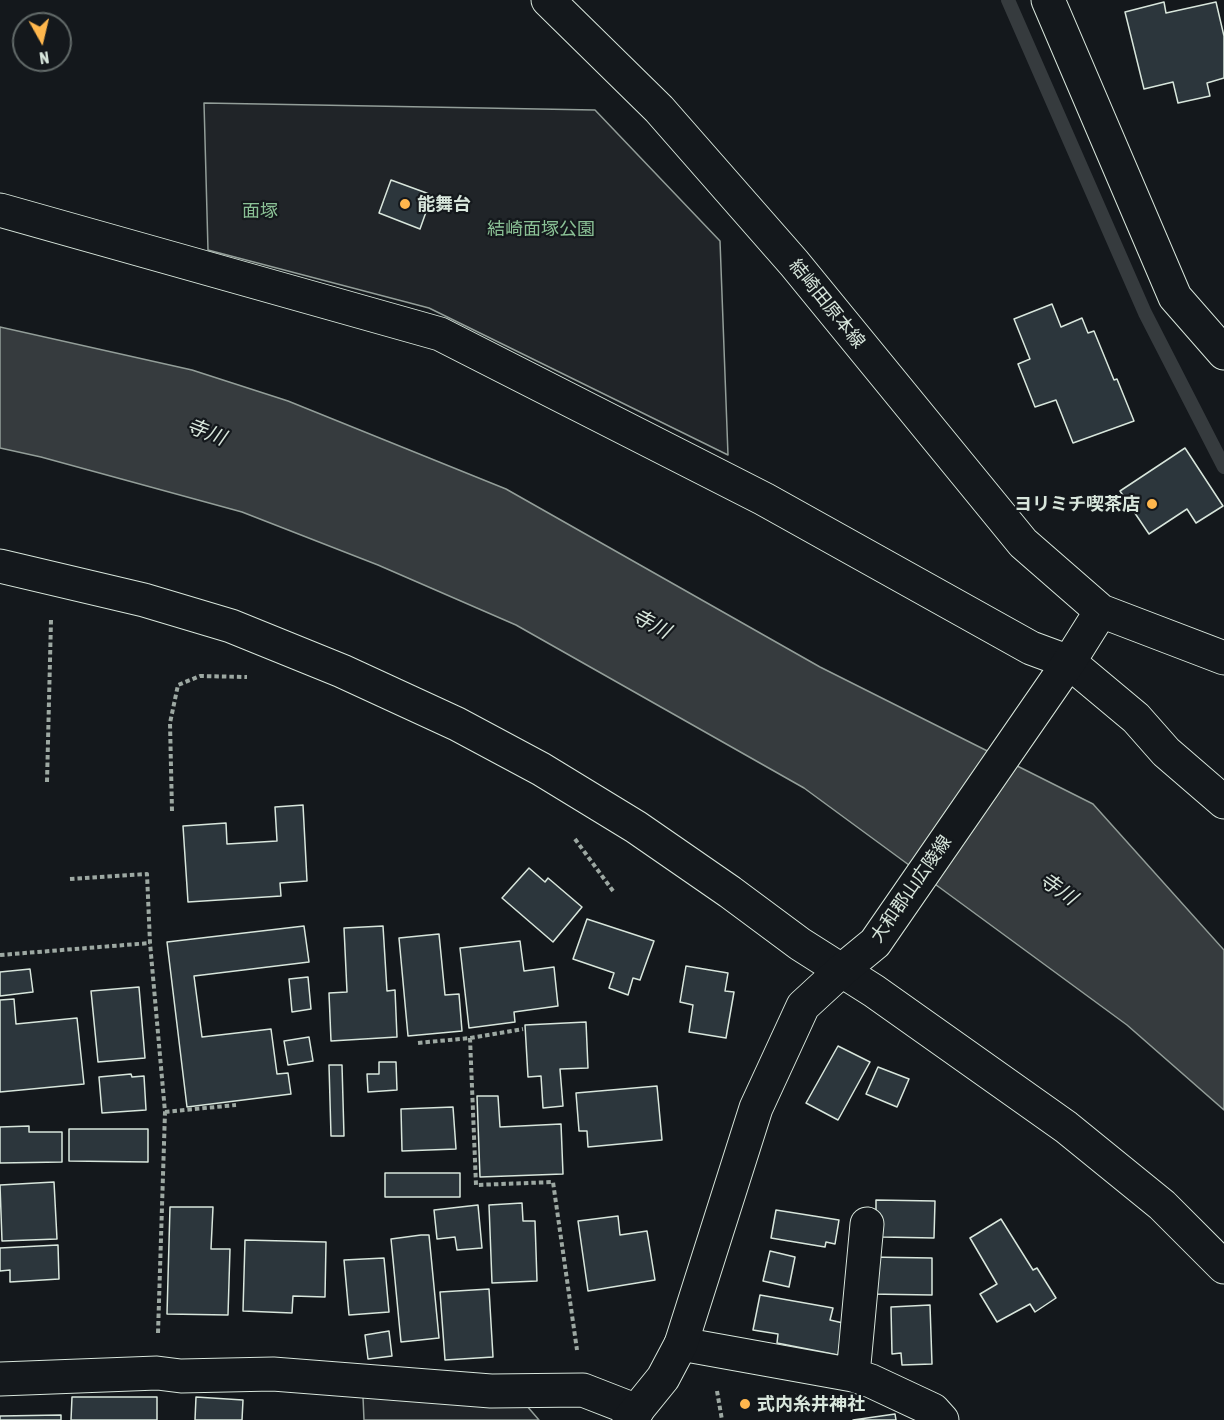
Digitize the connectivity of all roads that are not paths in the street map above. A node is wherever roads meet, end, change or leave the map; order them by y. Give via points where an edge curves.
1 (548, 0) edge
2 (1048, 0) edge
3 (0, 210) edge
4 (1224, 353) edge
5 (0, 566) edge
6 (1101, 611) junction
7 (1224, 658) edge
8 (1069, 662) junction
9 (1224, 802) edge
10 (841, 971) junction
11 (867, 1224) dead end
12 (1224, 1267) edge
13 (681, 1344) junction
14 (853, 1375) junction
15 (0, 1379) edge
16 (633, 1416) edge
17 (942, 1420) edge

1 - 6 street, 結崎田原本線 via 659,109 742,203 1023,543
2 - 4 street via 1175,297
3 - 8 street via 440,334 764,500 1031,648
5 - 10 street via 144,600 231,626 457,724 636,827
6 - 7 street
6 - 8 street, 大和郡山広陵線
8 - 9 street via 1136,718 1166,752
8 - 10 street, 大和郡山広陵線 via 875,943
10 - 12 street via 1066,1127 1162,1205
10 - 13 street, 大和郡山広陵線 via 803,1006 756,1108
11 - 14 street
13 - 14 street
13 - 16 street, 大和郡山広陵線 via 663,1378
14 - 17 street via 933,1410
15 - 16 street via 157,1373 273,1374 491,1391 583,1390

